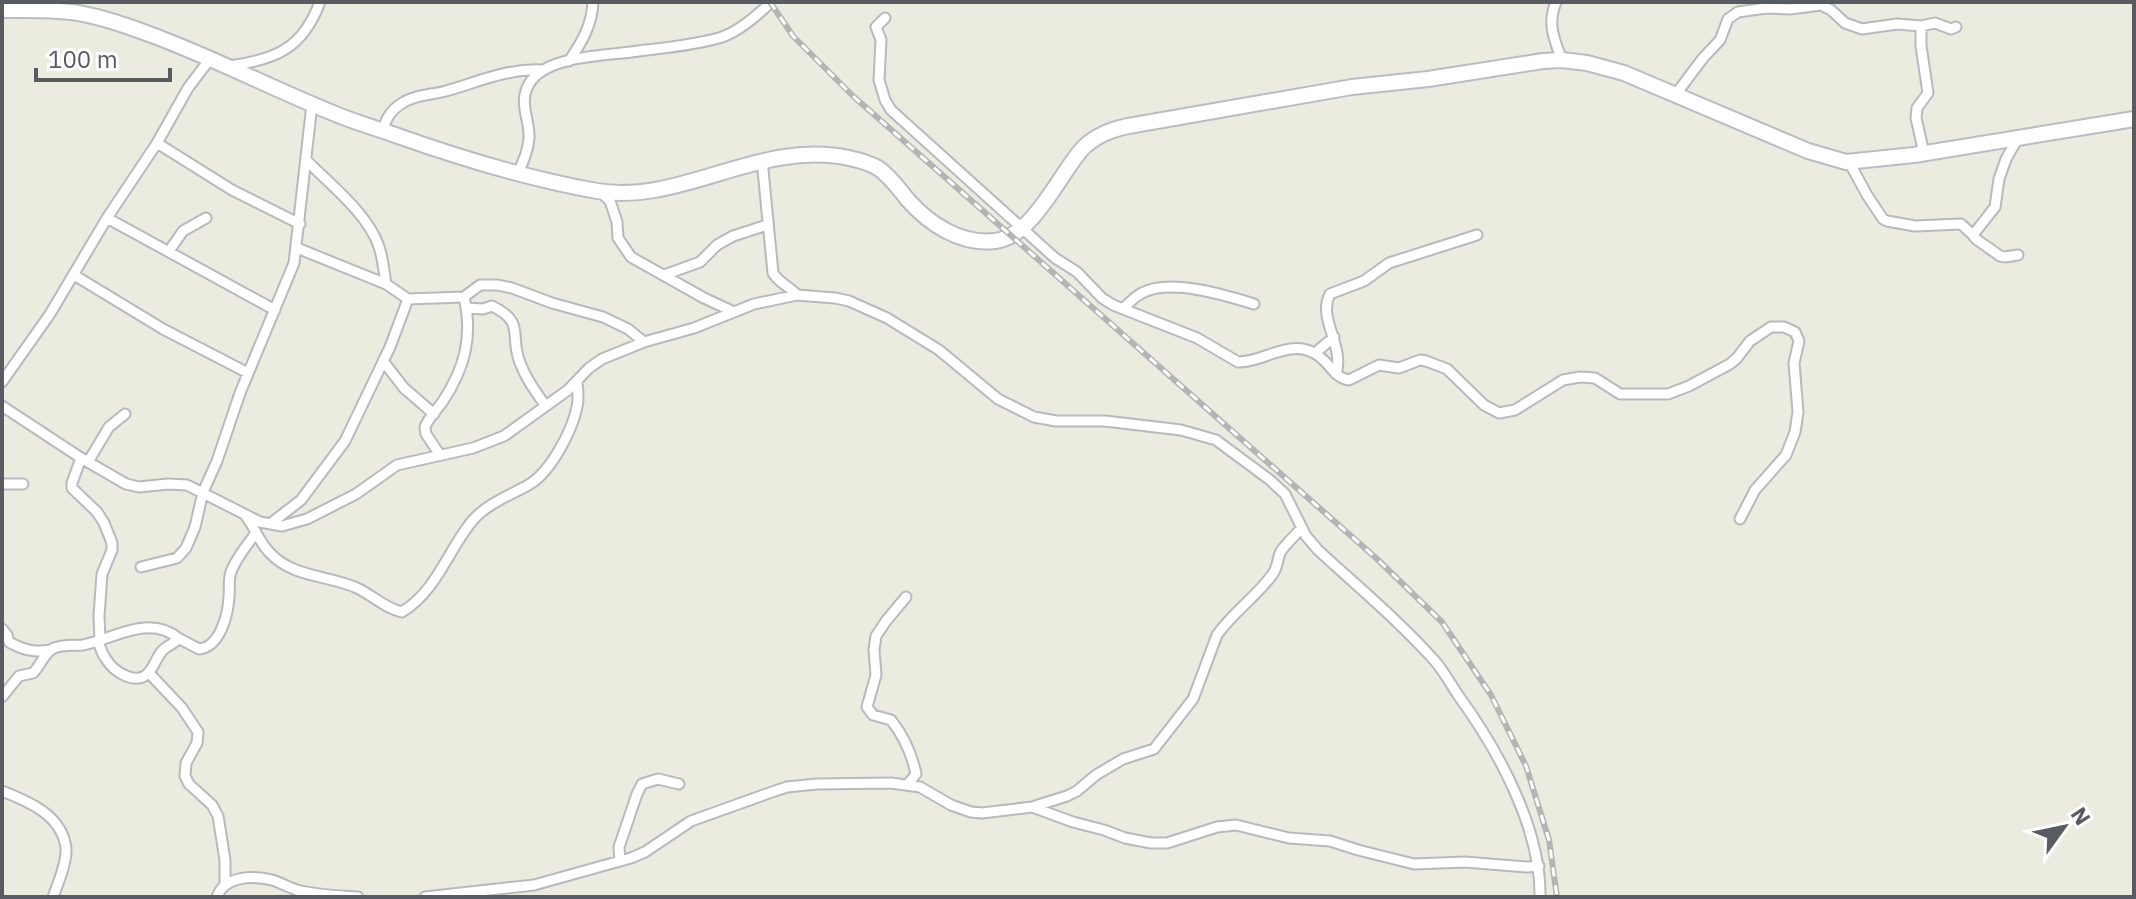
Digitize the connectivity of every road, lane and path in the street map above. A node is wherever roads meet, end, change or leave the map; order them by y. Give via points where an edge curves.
1 (320, 2) edge
2 (593, 2) edge
3 (1556, 2) edge
4 (308, 3) edge
5 (767, 6) dead end
6 (2, 10) edge
7 (315, 14) junction
8 (885, 18) dead end
9 (1921, 26) junction
10 (1956, 27) dead end
11 (210, 59) junction
12 (1562, 60) junction
13 (569, 61) junction
14 (228, 66) junction
15 (543, 70) junction
16 (1676, 94) junction
17 (312, 104) junction
18 (2134, 119) edge
19 (383, 131) junction
20 (2018, 138) junction
21 (157, 143) junction
22 (1924, 153) junction
23 (762, 160) junction
24 (307, 161) junction
25 (1849, 162) junction
26 (518, 173) junction
27 (598, 191) junction
28 (107, 218) junction
29 (206, 218) dead end
30 (300, 224) junction
31 (767, 225) junction
32 (1021, 227) junction
33 (1477, 235) dead end
34 (1973, 235) junction
35 (297, 248) junction
36 (169, 251) junction
37 (2018, 255) dead end
38 (74, 275) junction
39 (664, 275) junction
40 (386, 284) junction
41 (797, 295) junction
42 (464, 297) junction
43 (408, 299) junction
44 (1254, 304) dead end
45 (466, 308) junction
46 (1123, 309) junction
47 (275, 310) junction
48 (734, 312) junction
49 (1334, 337) junction
50 (644, 342) junction
51 (1315, 353) junction
52 (383, 361) junction
53 (248, 373) junction
54 (1336, 374) junction
55 (2, 382) edge
56 (577, 382) junction
57 (545, 405) junction
58 (2, 406) edge
59 (125, 414) dead end
60 (434, 414) junction
61 (440, 455) junction
62 (84, 460) junction
63 (2, 484) edge
64 (23, 484) dead end
65 (203, 492) junction
66 (246, 516) junction
67 (1740, 519) dead end
68 (270, 524) junction
69 (1302, 528) junction
70 (256, 533) junction
71 (141, 567) dead end
72 (906, 597) dead end
73 (2, 629) edge
74 (178, 638) junction
75 (99, 641) junction
76 (51, 650) junction
77 (149, 673) junction
78 (2, 697) edge
79 (679, 784) dead end
80 (908, 784) junction
81 (2, 791) edge
82 (1032, 807) junction
83 (620, 861) junction
84 (1539, 866) junction
85 (225, 885) junction
86 (482, 894) edge
87 (53, 897) edge
88 (217, 897) edge
89 (358, 897) edge
90 (425, 897) edge
91 (1540, 897) edge

1 - 7 street
2 - 13 street via 585,36
3 - 12 street via 1552,30
4 - 7 street
5 - 13 street via 723,36
6 - 11 street via 73,12 139,30
7 - 14 street via 294,44
8 - 32 street via 876,30 881,40 879,80 888,106
9 - 10 street
9 - 16 street via 1862,29 1821,5 1738,12
9 - 22 street via 1928,93 1916,118
11 - 14 street
11 - 21 street
12 - 16 street via 1613,70
12 - 32 street via 1352,87 1110,131 1083,149
13 - 15 street
14 - 17 street
15 - 19 street via 506,73 408,99 390,113
15 - 26 street via 524,99 529,138
16 - 25 street via 1808,151
17 - 19 street
17 - 24 street
18 - 20 street
19 - 26 street
20 - 22 street
20 - 34 street via 1999,179 1995,207
21 - 28 street
21 - 30 street
22 - 25 street
23 - 27 street via 642,192
23 - 31 street
23 - 32 street via 816,155 868,164 881,170 929,220 963,237 993,242
24 - 30 street
24 - 40 street via 368,225 379,245
25 - 34 street via 1883,219 1915,226 1961,224
26 - 27 street
27 - 39 street via 610,201 621,244 631,257
28 - 36 street
28 - 38 street
29 - 36 street via 183,231
30 - 35 street
31 - 39 street via 733,236 700,262
31 - 41 street via 775,278
32 - 46 street via 1102,298
33 - 49 street via 1389,263 1364,281 1330,294 1326,306
34 - 37 street via 2000,256
35 - 40 street
35 - 47 street
36 - 47 street
38 - 53 street
38 - 55 street
39 - 48 street
40 - 43 street
41 - 48 street
41 - 69 street via 849,301 887,318 939,350 998,399 1034,417 1181,430 1216,440 1278,485
42 - 43 street
42 - 45 street
42 - 50 street via 484,284 512,288 616,322
43 - 52 street
44 - 46 street via 1206,292 1157,288 1144,291
45 - 57 street via 492,306 509,317 521,365
45 - 60 street via 465,360
46 - 51 street via 1197,338 1238,362 1283,350
47 - 53 street
48 - 50 street
49 - 51 street
49 - 54 street
50 - 56 street via 602,359
51 - 54 street
52 - 60 street
52 - 68 street via 340,449 301,500
53 - 65 street
54 - 67 street via 1349,380 1379,365 1399,368 1426,361 1447,369 1488,409 1505,413 1563,380 1580,377 1595,378 1620,394 1668,394 1730,364 1771,327 1784,327 1799,341 1794,363 1795,432 1786,455 1755,490
56 - 57 street
56 - 70 street via 569,432 541,475 475,518 429,587 402,612 346,584 284,565
57 - 61 street via 504,436
58 - 62 street
59 - 62 street
60 - 61 street via 426,434
61 - 68 street via 397,465 365,489 307,519
62 - 65 street via 139,487 179,484
62 - 75 street via 72,488 97,512 112,543 102,574
63 - 64 street
65 - 66 street
65 - 71 street via 184,552
66 - 68 street
66 - 70 street
69 - 82 street via 1281,552 1263,587 1217,635 1193,699 1154,749 1123,759 1067,796
69 - 84 street via 1318,550 1437,663 1497,759 1526,820
70 - 74 street via 230,574 229,603 216,639 199,649
72 - 80 street via 876,636 876,675 867,707 873,715 891,720 903,738 916,774
73 - 76 street via 14,645 37,653
74 - 75 street via 166,631 139,629
74 - 77 street via 163,649
75 - 76 street
75 - 77 street via 118,672 135,678
76 - 78 street via 36,671 19,676
77 - 85 street via 198,732 185,776 218,816
79 - 83 street via 661,779 642,784 619,847
80 - 82 street via 971,812
80 - 83 street via 787,787 691,821 645,852
81 - 87 street via 40,809 58,828 66,846
82 - 84 street via 1151,843 1236,825 1330,841 1414,864
83 - 86 street
84 - 91 street
85 - 88 street
85 - 89 street via 263,879 302,892
86 - 90 street

